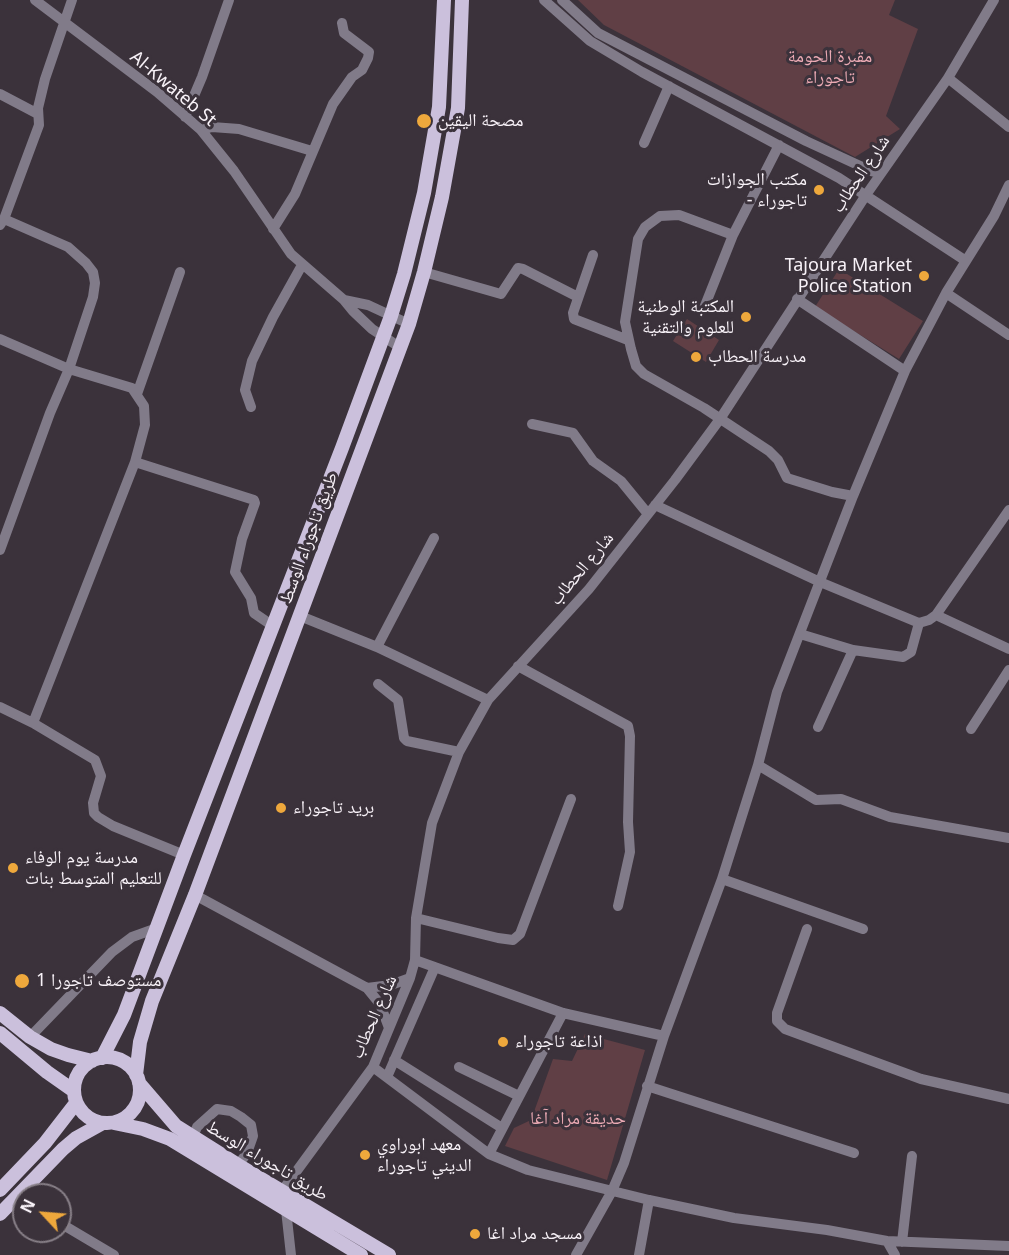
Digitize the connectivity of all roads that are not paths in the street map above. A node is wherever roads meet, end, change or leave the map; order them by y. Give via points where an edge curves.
1 (35, 0) edge
2 (72, 0) edge
3 (229, 0) edge
4 (444, 0) edge
5 (462, 0) edge
6 (544, 0) edge
7 (562, 0) edge
8 (993, 0) edge
9 (342, 22) dead end
10 (64, 23) junction
11 (948, 78) junction
12 (669, 86) junction
13 (0, 94) edge
14 (38, 114) junction
15 (185, 117) junction
16 (1009, 127) edge
17 (201, 130) junction
18 (645, 143) dead end
19 (778, 145) junction
20 (312, 151) junction
21 (881, 173) junction
22 (1009, 185) edge
23 (866, 195) junction
24 (2, 222) edge
25 (273, 229) junction
26 (733, 235) junction
27 (593, 255) dead end
28 (966, 261) junction
29 (302, 265) junction
30 (180, 272) dead end
31 (424, 272) junction
32 (946, 293) junction
33 (578, 297) junction
34 (797, 299) junction
35 (345, 300) junction
36 (704, 308) dead end
37 (391, 316) junction
38 (409, 324) junction
39 (1009, 335) edge
40 (383, 338) junction
41 (0, 339) edge
42 (628, 340) junction
43 (401, 348) junction
44 (69, 369) junction
45 (905, 371) junction
46 (137, 394) junction
47 (251, 407) dead end
48 (720, 419) junction
49 (532, 424) dead end
50 (135, 462) junction
51 (853, 496) junction
52 (656, 505) junction
53 (1009, 510) edge
54 (648, 514) junction
55 (434, 538) dead end
56 (0, 550) edge
57 (820, 582) junction
58 (936, 615) junction
59 (300, 616) junction
60 (919, 623) junction
61 (273, 626) junction
62 (800, 634) junction
63 (1007, 645) edge
64 (377, 647) junction
65 (853, 650) junction
66 (518, 666) junction
67 (1009, 670) edge
68 (378, 684) dead end
69 (488, 700) junction
70 (0, 707) edge
71 (33, 723) junction
72 (818, 727) dead end
73 (971, 729) dead end
74 (459, 752) junction
75 (758, 765) junction
76 (571, 799) dead end
77 (1009, 838) edge
78 (184, 855) junction
79 (722, 879) junction
80 (195, 895) junction
81 (618, 906) dead end
82 (416, 918) junction
83 (157, 928) junction
84 (807, 929) dead end
85 (863, 929) dead end
86 (415, 960) junction
87 (435, 967) junction
88 (410, 978) junction
89 (367, 988) junction
90 (0, 1012) edge
91 (562, 1013) junction
92 (389, 1028) junction
93 (0, 1033) edge
94 (664, 1036) junction
95 (30, 1037) junction
96 (97, 1059) junction
97 (394, 1060) junction
98 (373, 1067) junction
99 (459, 1067) dead end
100 (387, 1077) junction
101 (138, 1079) junction
102 (647, 1086) junction
103 (519, 1096) junction
104 (75, 1097) junction
105 (1009, 1099) edge
106 (109, 1123) junction
107 (502, 1128) junction
108 (194, 1137) junction
109 (854, 1153) dead end
110 (489, 1154) junction
111 (912, 1155) dead end
112 (238, 1165) junction
113 (35, 1183) edge
114 (0, 1190) edge
115 (282, 1191) junction
116 (612, 1191) junction
117 (649, 1200) junction
118 (286, 1210) junction
119 (72, 1230) edge
120 (887, 1241) junction
121 (902, 1242) junction
122 (1009, 1246) edge
123 (114, 1255) edge
124 (291, 1255) edge
125 (361, 1255) edge
126 (389, 1255) edge
127 (576, 1255) edge
128 (639, 1255) edge
129 (895, 1255) edge

1 - 10 street, Al-Kwateb St
2 - 10 street
3 - 15 street
4 - 37 main road via 439,106 424,193
5 - 31 main road, طريق تاجوراء الوسط via 458,108
6 - 12 street via 590,41
7 - 21 street via 598,33 806,141
8 - 11 street, شارع الحطاب
9 - 20 street via 344,33 369,52 368,57 333,104
10 - 14 street
10 - 15 street, Al-Kwateb St via 158,92
11 - 16 street
11 - 21 street, شارع الحطاب
12 - 18 street
12 - 19 street
13 - 14 street
14 - 24 street via 39,125
15 - 17 street, Al-Kwateb St
17 - 20 street via 239,129
17 - 25 street, Al-Kwateb St
19 - 23 street
19 - 26 street
20 - 25 street via 295,194
21 - 23 street, شارع الحطاب
22 - 28 street
23 - 28 street
23 - 34 street, شارع الحطاب
24 - 44 street via 68,247 93,272 93,297
25 - 29 street, Al-Kwateb St
26 - 36 street
26 - 42 street via 679,215 660,216 645,227 638,239 630,288
27 - 33 street
28 - 32 street
29 - 35 street, Al-Kwateb St
29 - 47 street via 252,361 245,390
30 - 46 street
31 - 33 street via 501,294 518,268
31 - 38 main road, طريق تاجوراء الوسط
32 - 39 street
32 - 45 street
33 - 42 street via 574,319
34 - 45 street
34 - 48 street, شارع الحطاب
35 - 37 street
35 - 40 street
37 - 38 street
37 - 40 main road
38 - 43 main road, طريق تاجوراء الوسط
40 - 43 street
40 - 61 main road
41 - 44 street
42 - 48 street via 636,366 644,374
43 - 59 main road, طريق تاجوراء الوسط
44 - 46 street via 132,388
44 - 56 street
45 - 51 street
46 - 50 street via 144,406 145,425
48 - 51 street via 769,451 787,478
48 - 52 street, شارع الحطاب
49 - 54 street via 573,433 593,461 621,481
50 - 61 street via 254,500 235,572 251,598 254,613
50 - 71 street
51 - 57 street
52 - 54 street, شارع الحطاب
52 - 57 street
53 - 58 street
54 - 66 street, شارع الحطاب via 590,589
55 - 64 street
57 - 60 street
57 - 62 street
58 - 60 street
58 - 63 street
59 - 64 street
59 - 80 main road, طريق تاجوراء الوسط
60 - 65 street via 914,645 906,656
61 - 78 main road
62 - 65 street
62 - 75 street via 777,692
64 - 69 street
65 - 72 street
66 - 69 street, شارع الحطاب
66 - 81 street via 628,726 630,852
67 - 73 street
68 - 74 street via 398,700 407,741
69 - 74 street, شارع الحطاب
70 - 71 street
71 - 78 street via 94,760 101,776 93,803 98,817
74 - 82 street, شارع الحطاب via 432,823
75 - 77 street via 816,800 841,800 890,817
75 - 79 street
76 - 82 street via 520,934 513,940
78 - 83 main road
79 - 85 street
79 - 94 street
80 - 89 street
80 - 101 main road, طريق تاجوراء الوسط via 149,1009 140,1041
82 - 86 street, شارع الحطاب
83 - 95 street via 121,944
83 - 96 main road via 124,1015
84 - 105 street via 777,1013 777,1021 785,1029 921,1079
86 - 87 street
86 - 88 street, شارع الحطاب
87 - 91 street
87 - 97 street
88 - 89 street
88 - 92 street, شارع الحطاب
89 - 92 street via 380,1004
90 - 95 main road
91 - 94 street
91 - 103 street
92 - 98 street, شارع الحطاب
93 - 104 main road
94 - 102 street
95 - 96 main road via 68,1055
96 - 101 main road via 122,1061
96 - 104 main road via 78,1074
97 - 100 street
97 - 107 street
98 - 100 street
98 - 115 street, شارع الحطاب
99 - 103 street
100 - 110 street
101 - 106 main road via 140,1093 132,1112
101 - 108 main road, طريق تاجوراء الوسط via 171,1121
102 - 109 street
102 - 116 street
103 - 107 street
104 - 106 main road via 82,1113 92,1120
104 - 114 main road via 45,1143
106 - 113 main road via 76,1138
106 - 118 main road, طريق تاجوراء الوسط via 170,1139
107 - 110 street
108 - 112 main road, طريق تاجوراء الوسط
108 - 112 street via 197,1126 217,1109 242,1117 251,1125 253,1136
110 - 116 street via 528,1170
111 - 121 street
112 - 115 main road, طريق تاجوراء الوسط
115 - 126 main road, طريق تاجوراء الوسط
116 - 117 street
116 - 127 street
117 - 120 street via 734,1218
117 - 128 street
118 - 124 street
118 - 125 main road, طريق تاجوراء الوسط
119 - 123 street
120 - 121 street
120 - 129 street
121 - 122 street

